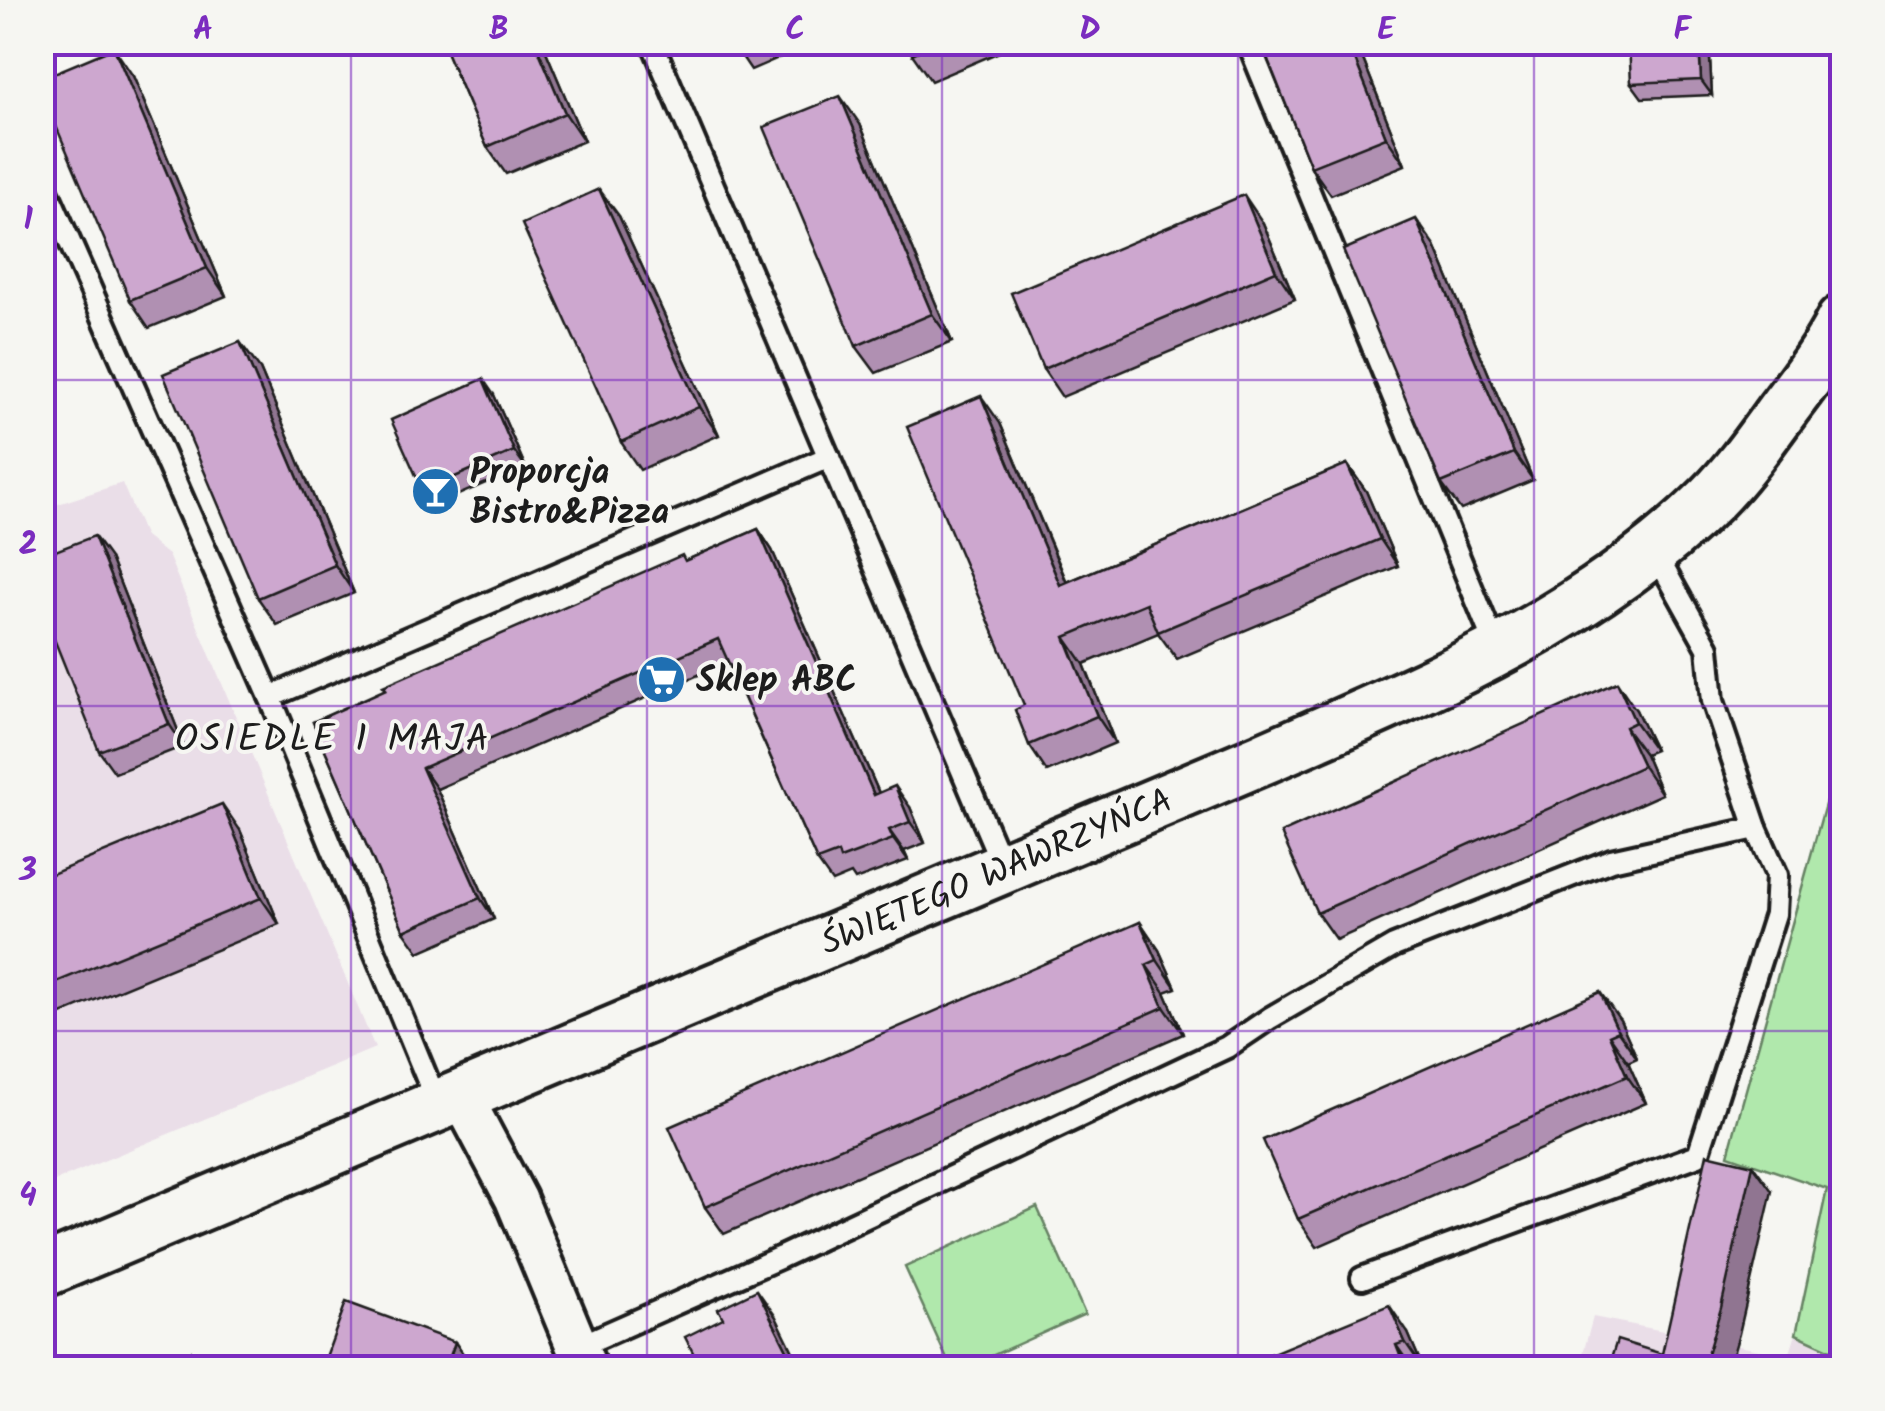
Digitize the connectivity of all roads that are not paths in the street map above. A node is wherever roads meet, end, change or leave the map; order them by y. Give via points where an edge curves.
1 (103, 42) edge
2 (652, 42) edge
3 (1248, 42) edge
4 (42, 68) edge
5 (42, 179) edge
6 (1842, 321) edge
7 (828, 456) junction
8 (1654, 550) junction
9 (1497, 650) junction
10 (270, 698) junction
11 (1756, 828) junction
12 (1004, 868) junction
13 (450, 1102) junction
14 (42, 1272) edge
15 (1362, 1278) dead end
16 (580, 1358) edge

1 - 4 lane
2 - 7 lane
3 - 9 lane
5 - 10 lane
6 - 8 street, ŚWIĘTEGO WAWRZYŃCA via 1808,376 1714,496
7 - 10 lane
7 - 12 lane
8 - 9 street, ŚWIĘTEGO WAWRZYŃCA via 1560,616
8 - 11 lane via 1708,648 1713,701
9 - 12 street, ŚWIĘTEGO WAWRZYŃCA
10 - 13 lane
11 - 15 lane via 1777,875 1775,914 1698,1155
11 - 16 lane via 1611,860 1394,946 1227,1047
12 - 13 street, ŚWIĘTEGO WAWRZYŃCA
13 - 14 street, ŚWIĘTEGO WAWRZYŃCA
13 - 16 street via 516,1199

